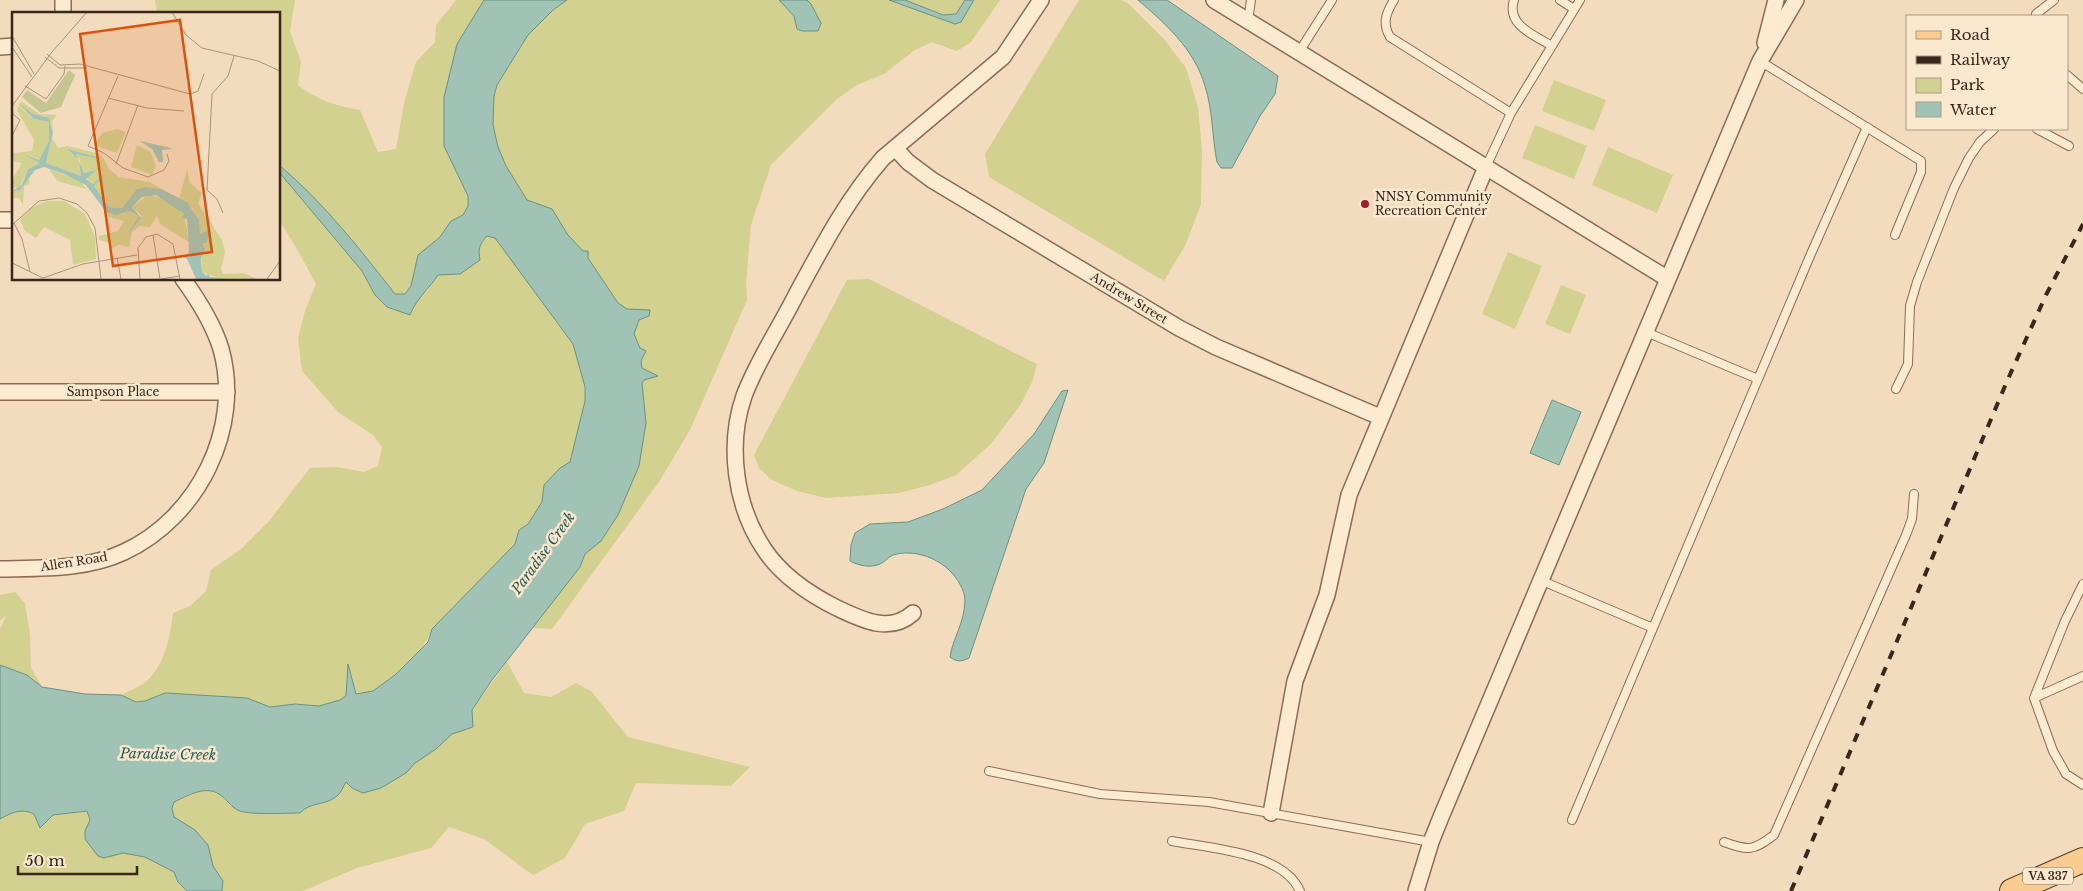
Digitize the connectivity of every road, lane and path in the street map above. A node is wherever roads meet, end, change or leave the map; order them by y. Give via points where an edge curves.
1 (1041, 0) edge
2 (1214, 0) edge
3 (1251, 0) edge
4 (1332, 0) edge
5 (1394, 0) edge
6 (1514, 0) edge
7 (1560, 0) edge
8 (1580, 0) edge
9 (1776, 0) edge
10 (1796, 0) edge
11 (2054, 0) edge
12 (1574, 9) junction
13 (2036, 15) edge
14 (1248, 21) junction
15 (1552, 46) junction
16 (1299, 52) junction
17 (1760, 61) junction
18 (2068, 76) edge
19 (2083, 89) edge
20 (1511, 113) junction
21 (1867, 127) junction
22 (1993, 130) edge
23 (2039, 130) edge
24 (2069, 146) dead end
25 (895, 148) junction
26 (1486, 167) junction
27 (1895, 235) dead end
28 (1668, 279) junction
29 (184, 280) edge
30 (1646, 332) junction
31 (1758, 379) junction
32 (1896, 388) dead end
33 (0, 392) edge
34 (227, 392) junction
35 (1380, 417) junction
36 (1914, 494) dead end
37 (0, 569) edge
38 (1540, 580) junction
39 (2083, 584) edge
40 (913, 613) dead end
41 (1653, 628) junction
42 (2083, 676) edge
43 (2034, 698) junction
44 (989, 771) dead end
45 (2083, 785) edge
46 (1271, 813) junction
47 (1572, 820) dead end
48 (1172, 842) dead end
49 (1431, 842) junction
50 (1724, 842) dead end
51 (2083, 860) edge
52 (1300, 891) edge
53 (1416, 891) edge
54 (2012, 891) edge

1 - 25 street via 1003,57
2 - 14 street
3 - 14 lane
4 - 16 lane
5 - 20 lane via 1386,16 1386,31 1390,37
6 - 15 lane via 1512,8 1516,22
7 - 12 lane
8 - 12 lane
9 - 17 street
10 - 17 street
11 - 13 lane
12 - 15 lane
14 - 16 street
15 - 20 lane
16 - 26 street
17 - 21 lane
17 - 28 street
18 - 19 lane
20 - 26 lane
21 - 27 lane via 1921,161 1922,166
21 - 31 lane
22 - 32 lane via 1968,158 1917,282 1910,306 1908,364
23 - 24 lane
25 - 35 street, Andrew Street via 932,180 1179,328
25 - 40 street via 872,170 846,206 752,378 740,413 736,456 738,482 752,529 764,550 796,583 818,599 864,620 894,624
26 - 28 street
26 - 35 street
28 - 30 street
29 - 34 street, Allen Road via 213,326 221,351
30 - 31 lane
30 - 38 street
31 - 41 lane
33 - 34 street, Sampson Place
34 - 37 street, Allen Road via 224,425 214,457 197,489 166,524 123,553 98,561
35 - 46 street via 1349,495 1327,595 1295,681
36 - 50 lane via 1912,518 1906,535 1774,836 1762,845 1744,849
38 - 41 lane
38 - 49 street
39 - 43 lane
41 - 47 lane
42 - 43 lane
43 - 45 lane via 2053,751 2066,774
44 - 46 lane via 1100,794 1209,802
46 - 49 lane
48 - 52 lane via 1245,854 1277,867 1297,884
49 - 53 street
51 - 54 main road, VA 337

